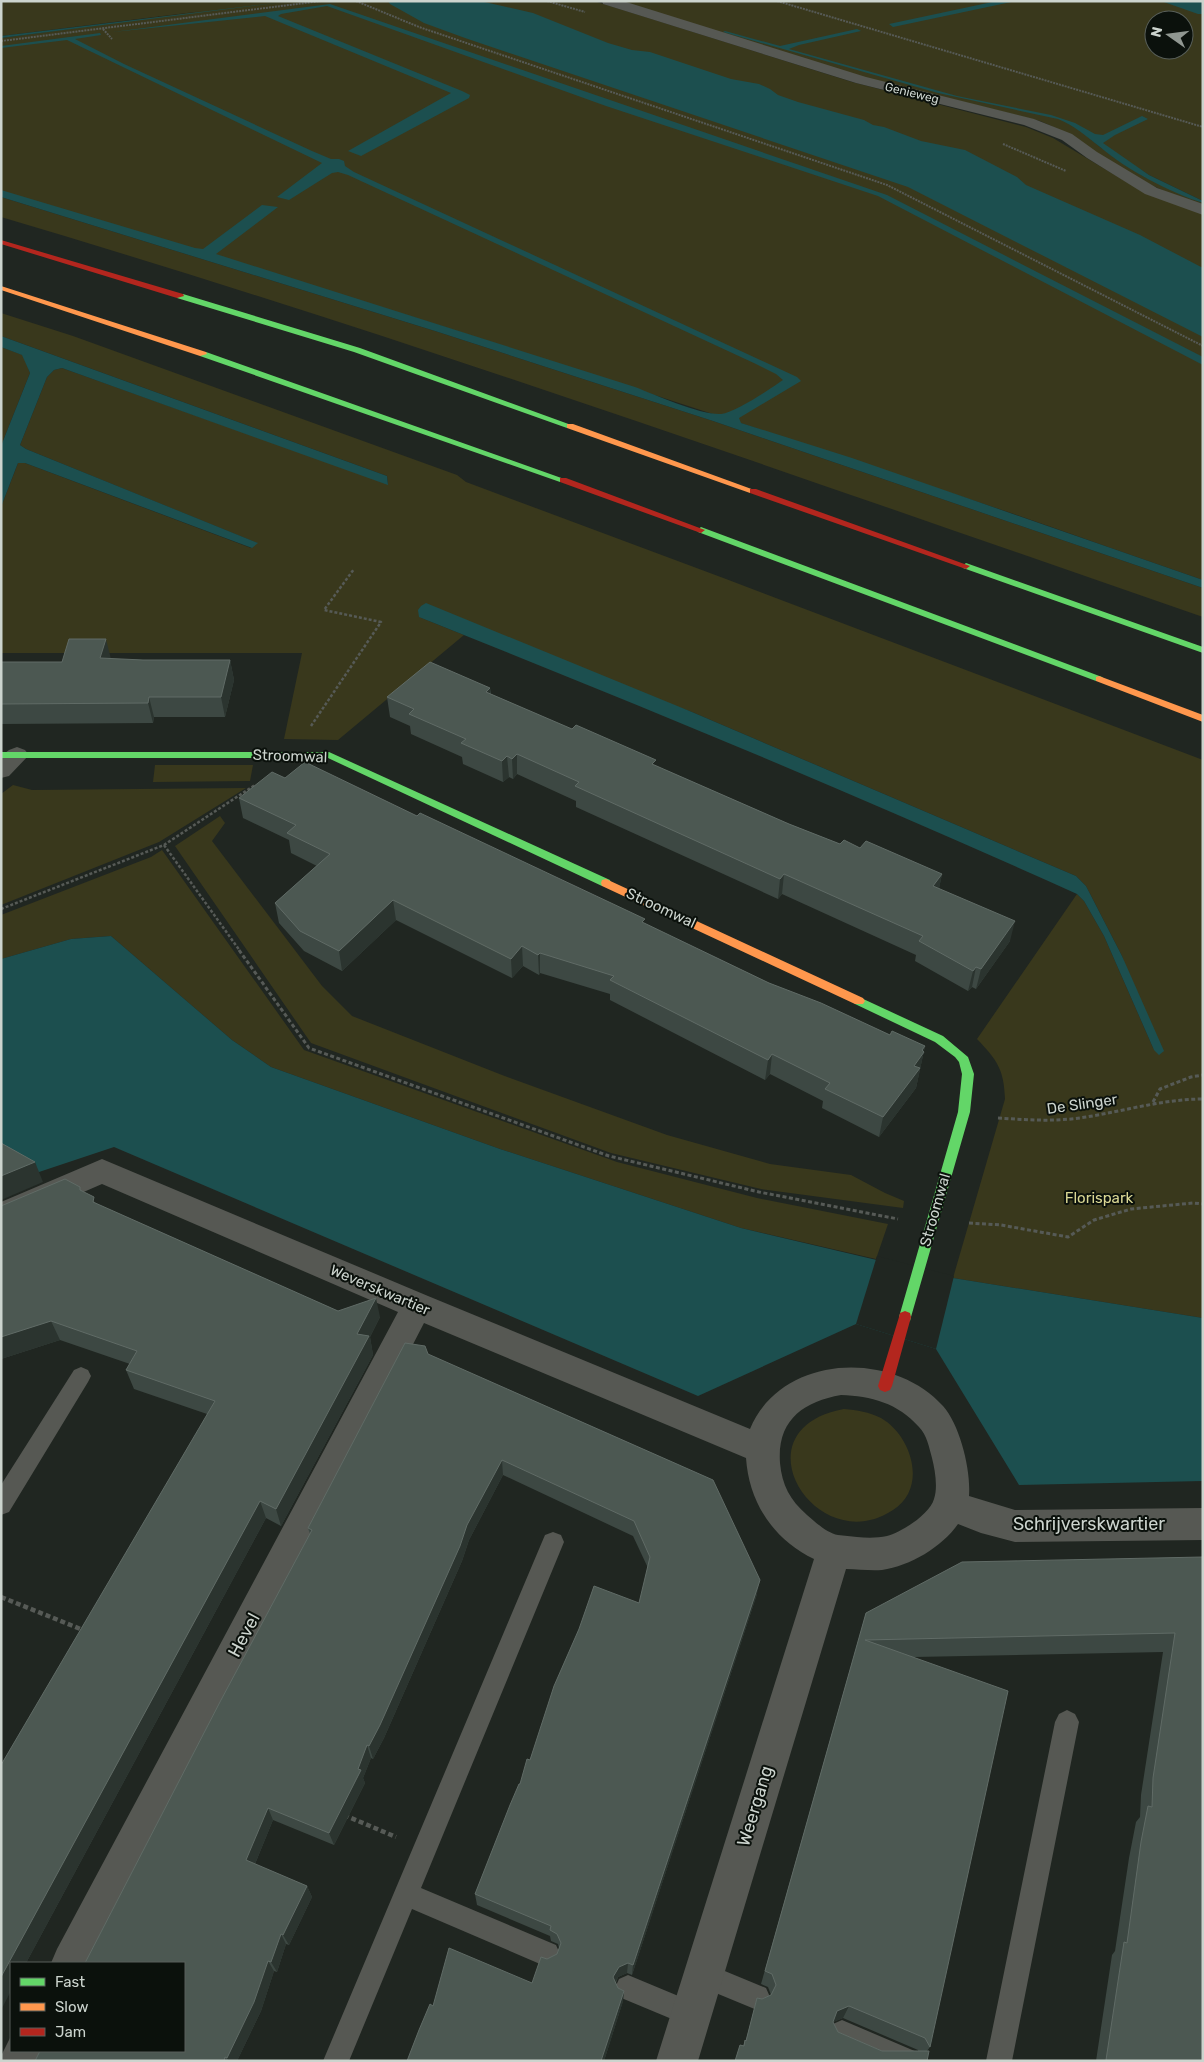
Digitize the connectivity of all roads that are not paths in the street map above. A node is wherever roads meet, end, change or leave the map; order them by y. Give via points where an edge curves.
1 (608, 1) edge
2 (1203, 210) edge
3 (1, 242) edge
4 (1, 288) edge
5 (1203, 650) edge
6 (1203, 719) edge
7 (7, 760) edge
8 (1, 1216) edge
9 (418, 1306) junction
10 (81, 1376) dead end
11 (885, 1386) junction
12 (761, 1449) junction
13 (950, 1504) junction
14 (1, 1505) edge
15 (1203, 1524) edge
16 (554, 1542) dead end
17 (834, 1551) junction
18 (1067, 1722) dead end
19 (406, 1894) junction
20 (548, 1954) dead end
21 (72, 1962) edge
22 (703, 1975) junction
23 (628, 1988) dead end
24 (757, 1997) edge
25 (692, 2014) junction
26 (842, 2033) edge
27 (336, 2061) edge
28 (677, 2061) edge
29 (908, 2061) edge
30 (999, 2061) edge

1 - 2 street, Genieweg via 861,80 1029,122 1068,137 1151,191
3 - 5 main road via 357,350
4 - 6 main road via 299,386 983,634
7 - 11 main road, Stroomwal via 329,755 939,1039 961,1055 967,1069 964,1112
8 - 9 street, Weverskwartier via 102,1171
9 - 12 street, Weverskwartier
9 - 21 street, Hevel
10 - 14 lane
11 - 12 street via 841,1381 802,1392 769,1424
11 - 13 street via 913,1400 931,1416 943,1438 952,1470
12 - 17 street via 764,1478 777,1509 803,1534
13 - 15 street, Schrijverskwartier via 1015,1526
13 - 17 street via 935,1525 912,1543 888,1553
16 - 19 lane
17 - 22 street, Weergang
18 - 30 lane
19 - 20 lane
19 - 27 lane
22 - 24 lane
22 - 25 street, Weergang
23 - 25 lane
25 - 28 street, Weergang
26 - 29 lane

